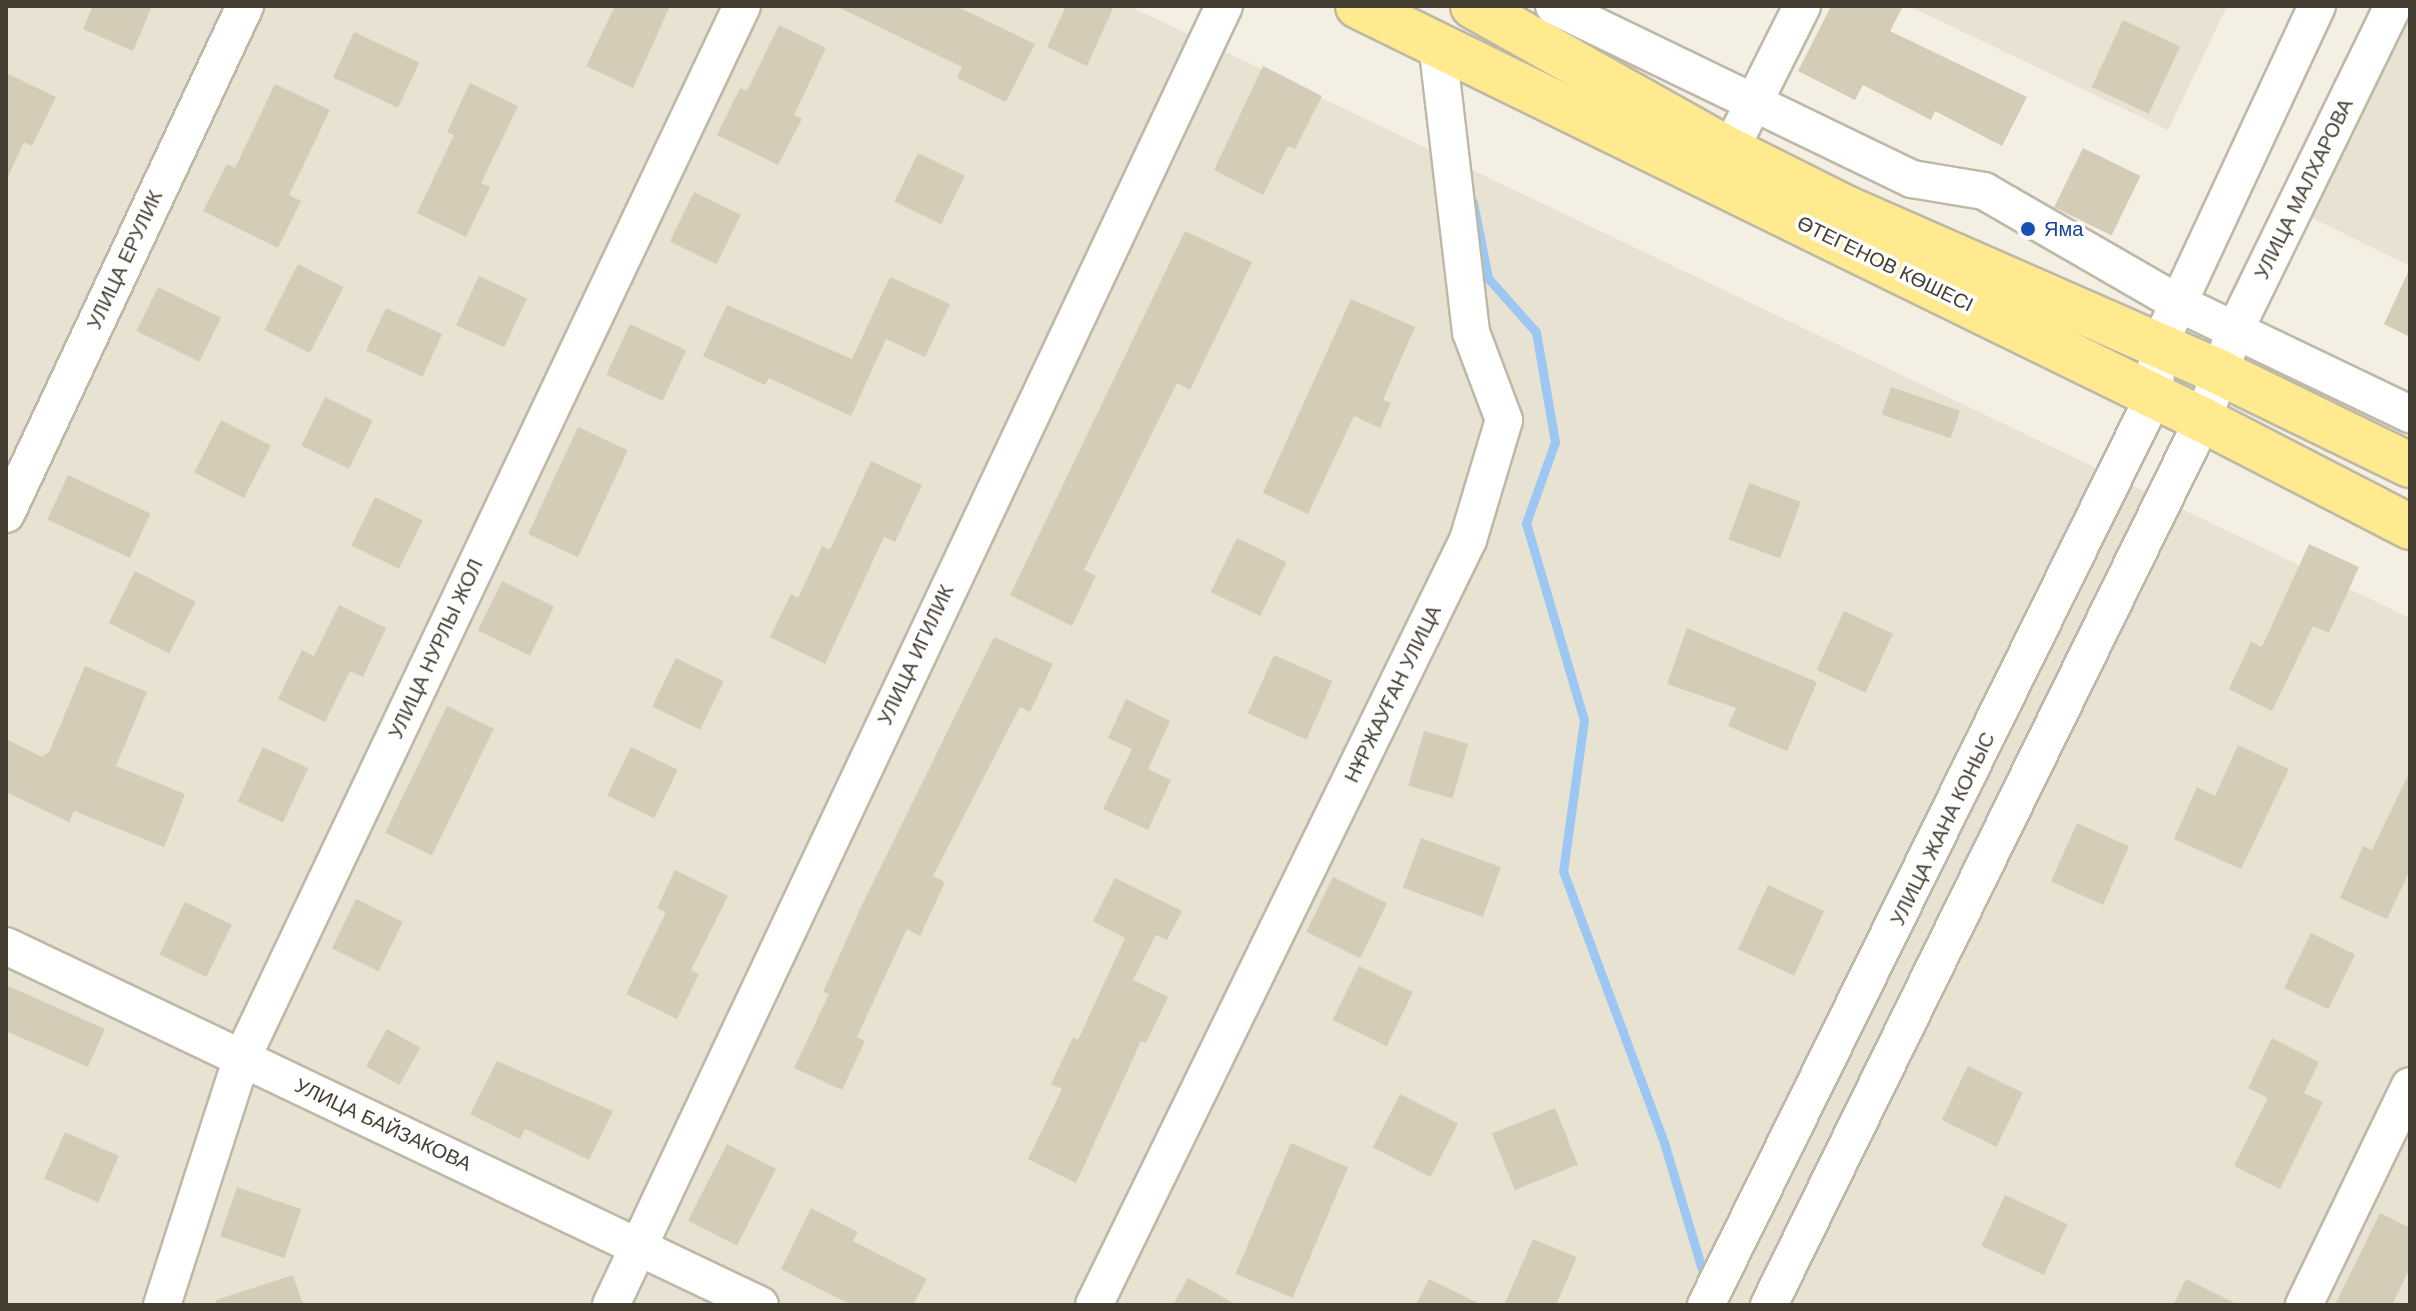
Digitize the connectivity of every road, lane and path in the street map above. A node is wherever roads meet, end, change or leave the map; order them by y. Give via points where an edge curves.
1 (245, 6) edge
2 (742, 6) edge
3 (1224, 6) edge
4 (1358, 6) edge
5 (1473, 6) edge
6 (1554, 6) edge
7 (1802, 6) edge
8 (2317, 6) edge
9 (2393, 6) edge
10 (1437, 44) junction
11 (1755, 106) junction
12 (1730, 150) junction
13 (2178, 303) junction
14 (2235, 330) junction
15 (2158, 347) junction
16 (2219, 372) junction
17 (2154, 396) junction
18 (2410, 414) edge
19 (2203, 420) junction
20 (2410, 465) edge
21 (6, 514) edge
22 (2410, 527) edge
23 (6, 946) edge
24 (242, 1058) junction
25 (2410, 1086) edge
26 (636, 1246) junction
27 (1776, 1291) edge
28 (162, 1305) edge
29 (611, 1305) edge
30 (760, 1305) edge
31 (1094, 1305) edge
32 (1706, 1305) edge
33 (2304, 1305) edge

1 - 21 street, УЛИЦА ЕРУЛИК
2 - 24 street, УЛИЦА НУРЛЫ ЖОЛ
3 - 26 street, УЛИЦА ИГИЛИК
4 - 10 main road, ӨТЕГЕНОВ КӨШЕСІ
5 - 12 main road, ӨТЕГЕНОВ КӨШЕСІ
6 - 11 street
7 - 11 street
8 - 13 street
9 - 14 street, УЛИЦА МАЛХАРОВА
10 - 17 main road, ӨТЕГЕНОВ КӨШЕСІ
10 - 31 street, НҰРЖАУҒАН УЛИЦА via 1471,332 1504,420 1468,540
11 - 12 street
11 - 13 street via 1912,179 1984,191
12 - 15 main road, ӨТЕГЕНОВ КӨШЕСІ
13 - 14 street
13 - 15 street
14 - 16 street, УЛИЦА МАЛХАРОВА
14 - 18 street
15 - 16 main road, ӨТЕГЕНОВ КӨШЕСІ
15 - 17 street, УЛИЦА ЖАНА КОНЫС
16 - 19 street
16 - 20 main road, ӨТЕГЕНОВ КӨШЕСІ
17 - 19 main road, ӨТЕГЕНОВ КӨШЕСІ
17 - 32 street, УЛИЦА ЖАНА КОНЫС
19 - 22 main road, ӨТЕГЕНОВ КӨШЕСІ
19 - 27 street
23 - 24 street, УЛИЦА БАЙЗАКОВА
24 - 26 street, УЛИЦА БАЙЗАКОВА
24 - 28 street, УЛИЦА НУРЛЫ ЖОЛ
25 - 33 street
26 - 29 street, УЛИЦА ИГИЛИК
26 - 30 street, УЛИЦА БАЙЗАКОВА

